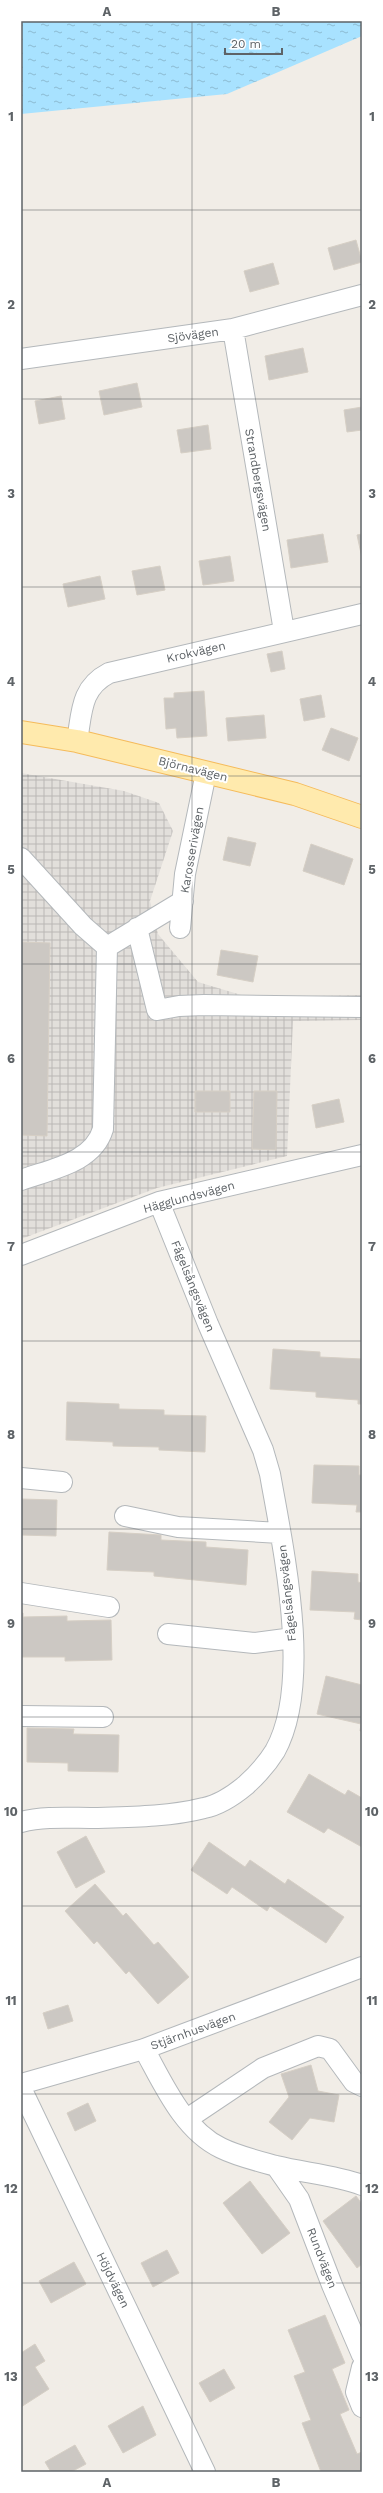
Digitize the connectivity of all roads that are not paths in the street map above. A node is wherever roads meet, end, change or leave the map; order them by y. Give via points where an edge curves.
1 (362, 295) edge
2 (233, 329) junction
3 (21, 359) edge
4 (362, 614) edge
5 (284, 631) junction
6 (21, 732) edge
7 (77, 741) junction
8 (206, 773) junction
9 (362, 817) edge
10 (21, 858) edge
11 (183, 900) junction
12 (137, 928) junction
13 (180, 928) dead end
14 (107, 947) junction
15 (362, 1007) edge
16 (362, 1155) edge
17 (21, 1180) edge
18 (159, 1202) junction
19 (21, 1255) edge
20 (21, 1478) edge
21 (62, 1482) dead end
22 (125, 1516) dead end
23 (280, 1533) junction
24 (21, 1593) edge
25 (109, 1607) dead end
26 (168, 1634) dead end
27 (293, 1638) junction
28 (21, 1716) edge
29 (103, 1717) dead end
30 (21, 1821) edge
31 (362, 1967) edge
32 (144, 2048) junction
33 (21, 2084) edge
34 (362, 2086) edge
35 (21, 2088) edge
36 (187, 2119) junction
37 (276, 2166) junction
38 (362, 2185) edge
39 (362, 2354) edge
40 (362, 2367) edge
41 (362, 2407) edge
42 (205, 2472) edge

1 - 2 street, Sjövägen
2 - 3 street, Sjövägen
2 - 5 street, Strandbergsvägen
4 - 5 street, Krokvägen
5 - 7 street, Krokvägen via 101,677 89,688 85,698
6 - 7 main road, Björnavägen
7 - 8 main road, Björnavägen
8 - 9 main road, Björnavägen via 295,794
8 - 11 street, Karosserivägen via 185,874
10 - 14 street via 83,926
11 - 12 street
11 - 13 street, Karosserivägen
12 - 14 street
12 - 15 street via 157,1010 204,1005
14 - 17 street via 103,1129 100,1139 94,1147 74,1161
16 - 18 street, Hägglundsvägen
18 - 19 street, Hägglundsvägen
18 - 23 street, Fågelsångsvägen via 263,1450 270,1474
20 - 21 street
22 - 23 street via 178,1527
23 - 27 street, Fågelsångsvägen
24 - 25 street
26 - 27 street via 254,1643
27 - 30 street, Fågelsångsvägen via 290,1696 283,1732 275,1750 258,1774 234,1793 204,1808 118,1818 38,1818
28 - 29 street
31 - 32 street, Stjärnhusvägen
32 - 33 street, Stjärnhusvägen
32 - 36 street
34 - 36 street via 354,2082 330,2049 318,2046 263,2068
35 - 42 street, Höjdvägen
36 - 37 street via 201,2134 221,2148
37 - 38 street via 324,2174
37 - 39 street, Rundvägen via 299,2199
40 - 41 street via 356,2392

